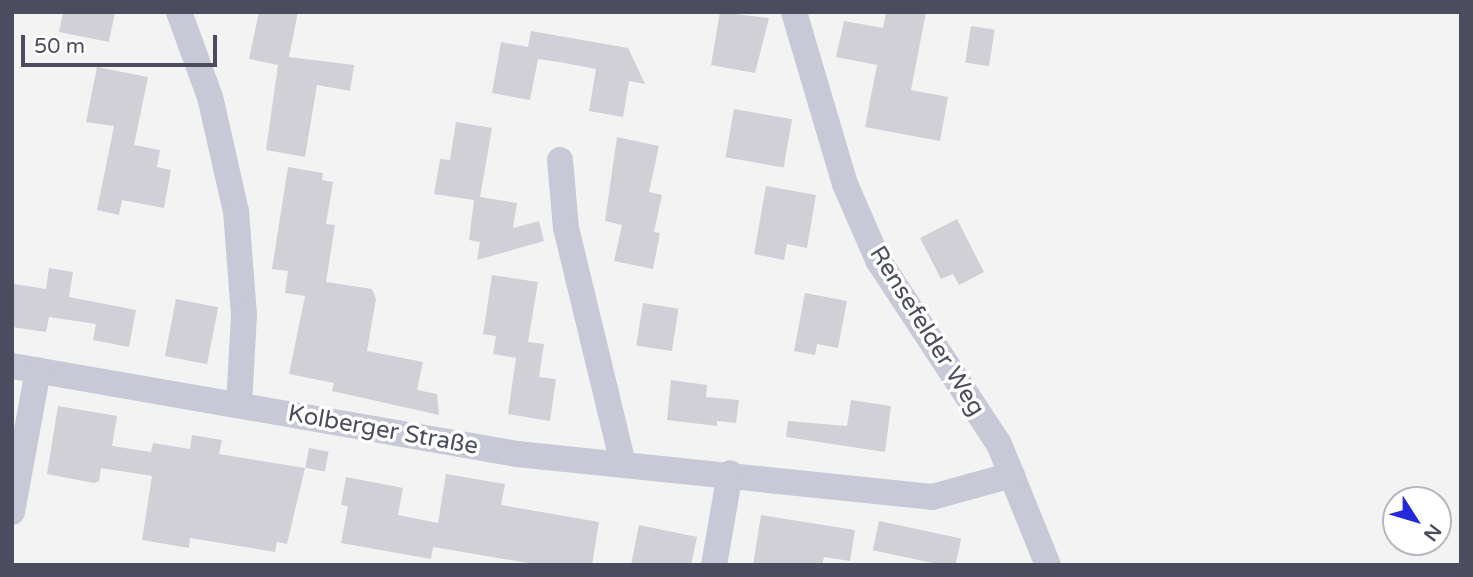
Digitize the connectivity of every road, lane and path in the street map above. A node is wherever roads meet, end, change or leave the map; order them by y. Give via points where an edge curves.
1 (179, 12) edge
2 (794, 12) edge
3 (560, 160) dead end
4 (12, 366) edge
5 (38, 370) junction
6 (239, 405) junction
7 (623, 463) junction
8 (730, 473) junction
9 (1012, 475) junction
10 (12, 512) edge
11 (714, 565) edge
12 (1048, 565) edge

1 - 6 street via 210,97 236,211 244,315
2 - 9 street, Rensefelder Weg via 845,184 878,261 999,444
3 - 7 street via 566,228
4 - 5 street, Kolberger Straße
5 - 6 street, Kolberger Straße
5 - 10 street
6 - 7 street, Kolberger Straße via 517,454
7 - 8 street, Kolberger Straße
8 - 9 street, Kolberger Straße via 932,497
8 - 11 street
9 - 12 street, Rensefelder Weg

